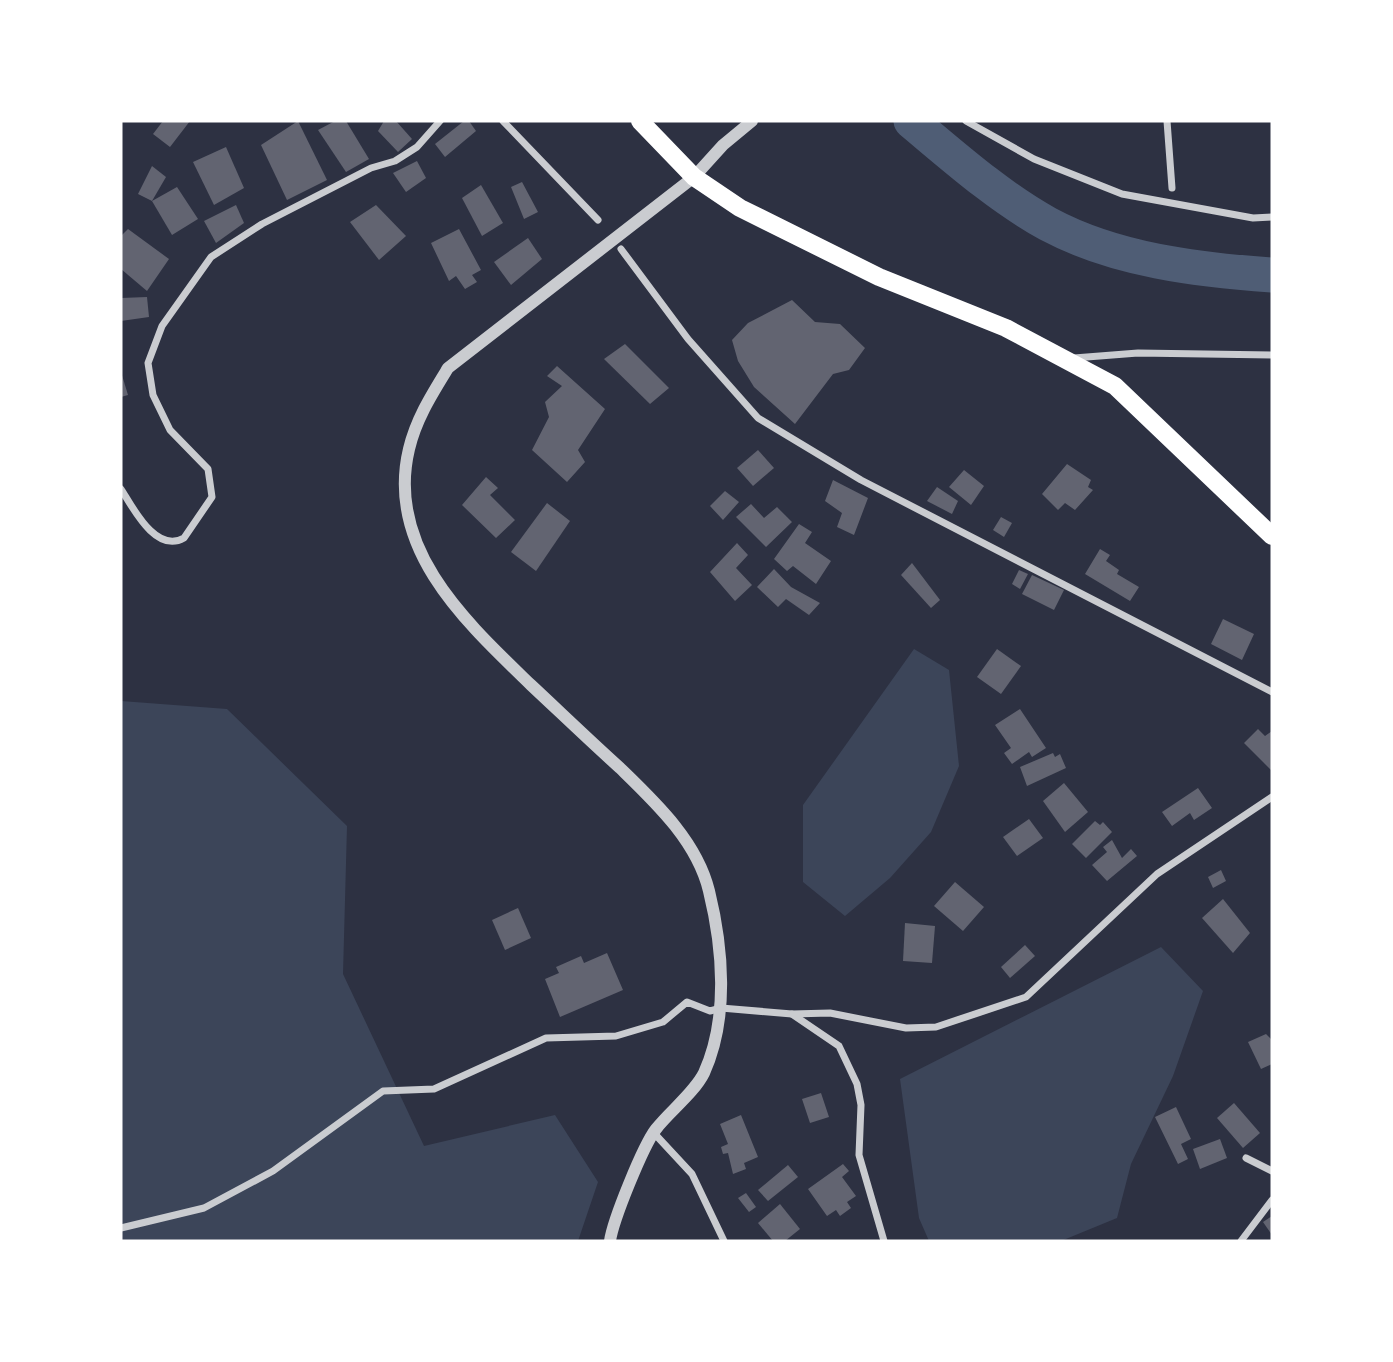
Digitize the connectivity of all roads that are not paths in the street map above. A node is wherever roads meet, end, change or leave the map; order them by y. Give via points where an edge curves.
1 (440, 121) edge
2 (503, 121) edge
3 (640, 121) edge
4 (752, 121) edge
5 (966, 121) edge
6 (1167, 121) edge
7 (694, 177) junction
8 (1172, 188) dead end
9 (1272, 217) edge
10 (598, 220) dead end
11 (621, 249) dead end
12 (1272, 355) edge
13 (1065, 359) junction
14 (121, 489) edge
15 (1272, 536) edge
16 (1272, 692) edge
17 (1272, 797) edge
18 (721, 1008) junction
19 (792, 1014) junction
20 (653, 1132) junction
21 (1247, 1158) dead end
22 (1272, 1171) edge
23 (1272, 1200) edge
24 (121, 1228) edge
25 (610, 1241) edge
26 (724, 1241) edge
27 (884, 1241) edge
28 (1241, 1241) edge

1 - 14 street via 417,147 395,161 371,168 262,224 211,257 162,327 148,363 153,395 170,430 208,469 212,497 177,542 157,537
2 - 10 street
3 - 7 main road
4 - 7 street
5 - 9 street via 1034,159 1122,194 1253,218
6 - 8 street
7 - 13 main road via 795,237 1006,328
7 - 18 street via 448,368 423,408 408,450 406,500 416,544 437,584 464,618 657,803 684,839 708,888 718,944
11 - 16 street via 688,339 758,418 861,480
12 - 13 street via 1138,353
13 - 15 main road via 1115,386
17 - 19 street via 1157,874 1026,997 936,1027 868,1023 830,1013
18 - 19 street
18 - 20 street via 703,1074
18 - 24 street via 710,1012 687,1002 663,1022 616,1036 547,1038 434,1089 383,1091 274,1171 204,1208
19 - 27 street via 839,1046 857,1084 862,1105 859,1154
20 - 25 street
20 - 26 street via 692,1174
21 - 22 street
23 - 28 street

